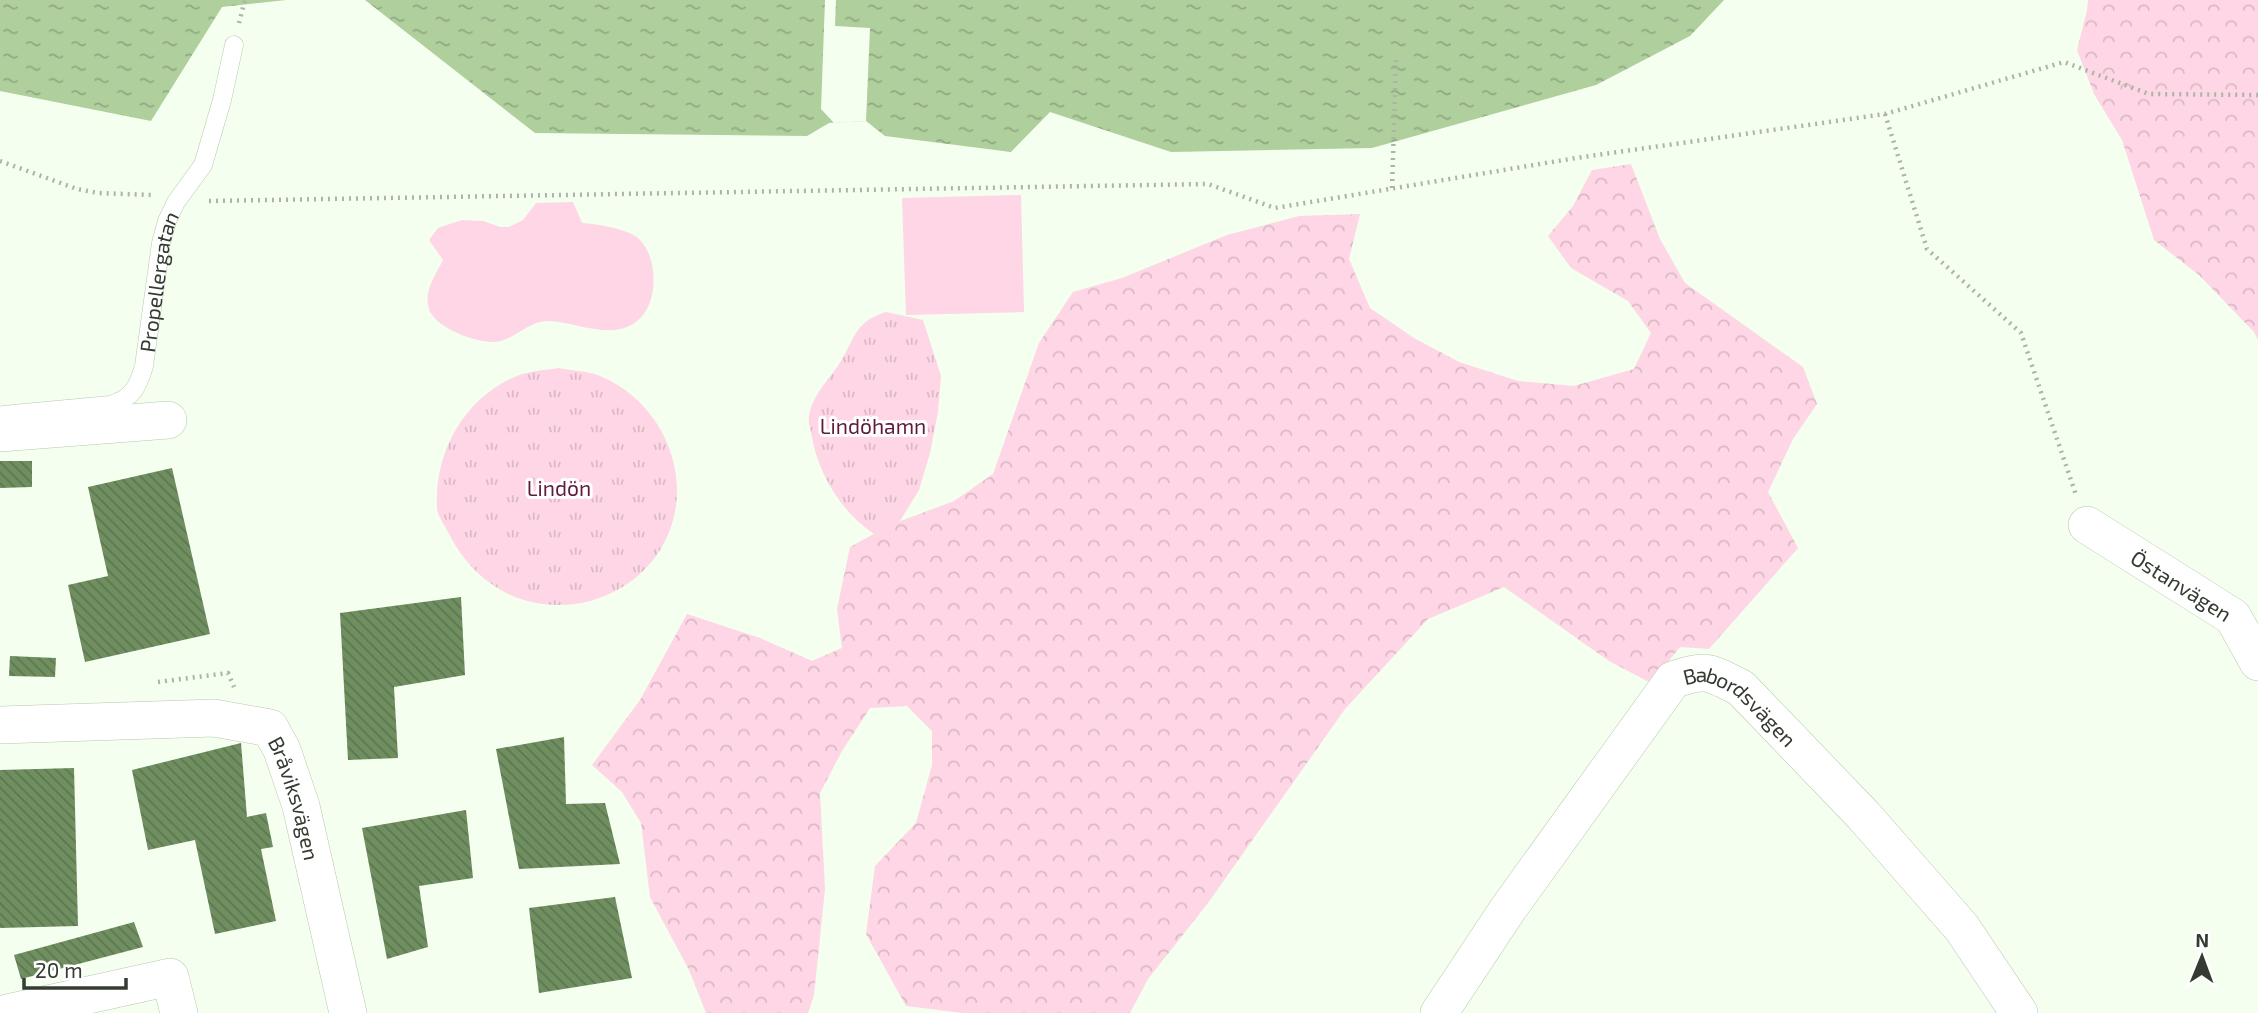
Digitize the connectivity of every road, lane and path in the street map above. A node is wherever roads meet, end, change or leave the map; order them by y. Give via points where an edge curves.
1 (234, 45) dead end
2 (1396, 60) dead end
3 (2258, 95) edge
4 (1885, 114) junction
5 (0, 161) edge
6 (1392, 188) junction
7 (176, 202) junction
8 (0, 415) edge
9 (168, 420) dead end
10 (0, 433) edge
11 (2087, 525) joint
12 (2258, 662) edge
13 (0, 725) edge
14 (7, 1013) edge
15 (179, 1013) edge
16 (348, 1013) edge
17 (1439, 1013) edge
18 (2019, 1013) edge

1 - 7 lane, Propellergatan via 203,165
2 - 6 path
3 - 4 path via 2149,94 2064,62
4 - 6 path
4 - 11 path via 1927,249 2021,333
5 - 7 path via 77,189 150,194
6 - 7 path via 1275,208 1208,184
7 - 8 lane, Propellergatan via 161,243 144,366 131,396 110,405
9 - 10 street
11 - 12 street, Östanvägen via 2232,617
13 - 16 street, Bråviksvägen via 214,718 270,728 301,806
14 - 15 street via 170,978
17 - 18 street, Babordsvägen via 1673,680 1700,671 1741,688 1864,816 1962,928

